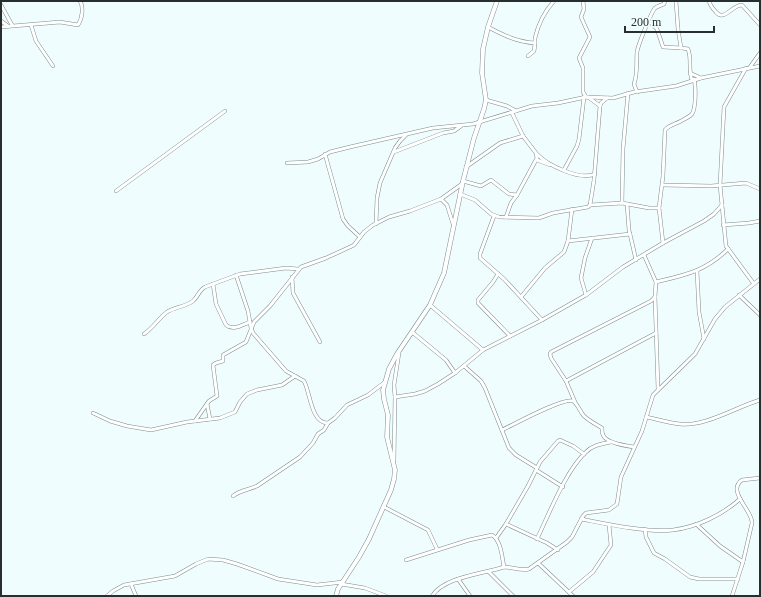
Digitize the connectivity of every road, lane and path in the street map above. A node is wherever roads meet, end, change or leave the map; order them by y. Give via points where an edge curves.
1 (80, 1) edge
2 (497, 1) edge
3 (554, 1) edge
4 (583, 1) edge
5 (665, 1) edge
6 (676, 1) edge
7 (709, 1) edge
8 (1, 5) edge
9 (1, 21) edge
10 (649, 22) junction
11 (12, 25) junction
12 (31, 25) junction
13 (760, 25) edge
14 (8, 26) junction
15 (1, 27) edge
16 (488, 27) junction
17 (535, 43) junction
18 (681, 48) junction
19 (760, 53) edge
20 (528, 56) dead end
21 (755, 60) junction
22 (53, 66) dead end
23 (759, 66) edge
24 (748, 68) junction
25 (690, 73) junction
26 (701, 78) junction
27 (693, 80) junction
28 (637, 92) junction
29 (628, 93) junction
30 (585, 97) junction
31 (607, 98) junction
32 (486, 100) junction
33 (600, 106) junction
34 (225, 111) dead end
35 (514, 112) junction
36 (479, 123) junction
37 (461, 126) junction
38 (408, 134) junction
39 (523, 136) junction
40 (394, 152) junction
41 (536, 153) junction
42 (325, 154) junction
43 (537, 160) junction
44 (287, 162) dead end
45 (466, 166) junction
46 (554, 166) junction
47 (564, 170) junction
48 (595, 174) junction
49 (590, 176) junction
50 (594, 180) junction
51 (462, 183) junction
52 (663, 185) junction
53 (720, 185) junction
54 (760, 189) edge
55 (116, 191) dead end
56 (460, 194) junction
57 (517, 195) junction
58 (442, 199) junction
59 (622, 203) junction
60 (627, 204) junction
61 (590, 205) junction
62 (722, 205) junction
63 (659, 208) junction
64 (572, 209) junction
65 (494, 216) junction
66 (506, 217) junction
67 (760, 221) edge
68 (376, 224) junction
69 (453, 224) junction
70 (723, 225) junction
71 (630, 234) junction
72 (360, 238) junction
73 (592, 238) junction
74 (568, 241) junction
75 (663, 243) junction
76 (728, 249) junction
77 (644, 255) junction
78 (636, 260) junction
79 (290, 268) junction
80 (298, 269) junction
81 (697, 271) junction
82 (498, 274) junction
83 (236, 275) junction
84 (292, 276) junction
85 (760, 279) edge
86 (656, 282) junction
87 (213, 284) junction
88 (754, 284) junction
89 (586, 295) junction
90 (739, 295) junction
91 (521, 297) junction
92 (655, 297) junction
93 (430, 304) junction
94 (760, 315) edge
95 (542, 320) junction
96 (250, 322) junction
97 (251, 328) junction
98 (412, 332) junction
99 (656, 333) junction
100 (144, 334) dead end
101 (510, 336) junction
102 (704, 338) junction
103 (320, 342) dead end
104 (400, 349) junction
105 (483, 350) junction
106 (464, 366) junction
107 (455, 373) junction
108 (295, 376) junction
109 (566, 381) junction
110 (385, 382) junction
111 (658, 389) junction
112 (395, 397) junction
113 (760, 400) edge
114 (575, 402) junction
115 (207, 404) junction
116 (93, 413) dead end
117 (646, 417) junction
118 (210, 419) junction
119 (195, 421) junction
120 (328, 423) junction
121 (502, 430) junction
122 (612, 442) junction
123 (634, 447) junction
124 (584, 454) junction
125 (394, 463) junction
126 (536, 469) junction
127 (760, 478) edge
128 (563, 487) junction
129 (233, 496) dead end
130 (740, 499) junction
131 (384, 507) junction
132 (581, 519) junction
133 (506, 524) junction
134 (696, 524) junction
135 (609, 525) junction
136 (644, 529) junction
137 (496, 538) junction
138 (538, 539) junction
139 (437, 549) junction
140 (558, 550) junction
141 (406, 560) dead end
142 (743, 562) junction
143 (538, 563) junction
144 (504, 568) junction
145 (489, 572) junction
146 (738, 578) junction
147 (458, 579) junction
148 (342, 583) junction
149 (131, 584) junction
150 (569, 592) junction
151 (108, 596) edge
152 (136, 596) edge
153 (336, 596) edge
154 (386, 596) edge
155 (432, 596) edge
156 (470, 596) edge
157 (513, 596) edge
158 (573, 596) edge
159 (732, 596) edge

1 - 12 street via 83,9 78,24 60,22
2 - 16 street
3 - 17 street via 541,21
4 - 30 street via 581,17 590,37 579,58
5 - 10 street via 654,10
6 - 18 street
7 - 13 street via 720,16 742,5
8 - 11 street
9 - 14 street
10 - 18 street via 657,29 662,46
10 - 28 street via 637,50 637,74 634,84
11 - 12 street
11 - 14 street
12 - 22 street via 36,41
14 - 15 street
16 - 17 street via 521,42
16 - 32 street via 482,68
17 - 20 street via 534,51
18 - 25 street via 689,51
19 - 21 street
21 - 23 street
21 - 24 street
23 - 24 street
24 - 26 street
24 - 53 street via 724,107
25 - 26 street
25 - 27 street
26 - 27 street
27 - 28 street via 676,86
27 - 52 street via 696,88 694,110 682,121 665,130
28 - 29 street
29 - 31 street
29 - 59 street via 622,149
30 - 31 street
30 - 33 street
30 - 35 street via 532,106
30 - 47 street via 577,146
31 - 33 street
32 - 35 street via 507,106
32 - 36 street
33 - 48 street
34 - 55 street
35 - 36 street
35 - 39 street
36 - 37 street
36 - 45 street
37 - 38 street via 434,128
37 - 40 street via 454,131
38 - 40 street via 400,141
38 - 42 street
39 - 41 street
39 - 45 street via 500,144
40 - 68 street via 379,189
41 - 43 street
41 - 46 street
42 - 44 street via 308,162
42 - 72 street via 343,219
43 - 46 street
43 - 57 street
45 - 51 street
46 - 47 street
47 - 49 street
48 - 49 street
48 - 50 street
49 - 50 street
50 - 61 street
51 - 56 street
51 - 57 street via 478,186 491,180 510,194
51 - 58 street
52 - 53 street
52 - 63 street
53 - 54 street via 748,183
53 - 62 street
56 - 65 street via 475,200
56 - 69 street
57 - 66 street
58 - 68 street
58 - 69 street via 447,205
59 - 60 street
59 - 61 street
60 - 63 street
60 - 71 street
61 - 64 street
62 - 70 street
62 - 75 street via 704,222
63 - 75 street
64 - 66 street via 539,218
64 - 74 street
65 - 66 street
65 - 82 street via 480,256
67 - 70 street
68 - 72 street via 366,229
69 - 93 street via 444,273
70 - 76 street
71 - 73 street
71 - 78 street
72 - 80 street via 354,245
73 - 74 street
73 - 89 street via 581,278
74 - 91 street via 564,252 545,268
75 - 77 street
76 - 81 street
76 - 88 street
77 - 78 street
77 - 86 street
78 - 89 street
79 - 80 street
79 - 83 street
79 - 84 street
80 - 84 street
81 - 86 street
81 - 102 street via 699,312
82 - 91 street
82 - 101 street via 478,303
83 - 87 street
83 - 96 street
84 - 97 street
84 - 103 street via 293,293
85 - 88 street
86 - 92 street
87 - 96 street via 216,304 226,325 234,328
87 - 100 street via 200,290 187,305 165,314
88 - 90 street
89 - 95 street
90 - 94 street
90 - 102 street via 720,312
91 - 95 street
92 - 99 street
92 - 109 street via 551,352 551,358
93 - 98 street
93 - 105 street
95 - 101 street
96 - 97 street
97 - 108 street via 263,346 286,371
97 - 115 street via 246,342 223,355 223,361 213,366 217,396
98 - 104 street
98 - 107 street via 446,360
99 - 109 street
99 - 111 street
101 - 105 street
102 - 111 street via 695,354
104 - 110 street
104 - 112 street via 394,378
105 - 106 street
106 - 107 street
106 - 121 street via 481,381
107 - 112 street via 425,391
108 - 118 street via 282,385 247,394 235,412
108 - 120 street via 304,380 317,417
109 - 114 street
110 - 120 street via 370,394 347,405
110 - 125 street via 383,394 388,415 387,437
111 - 117 street via 653,395
112 - 125 street
113 - 117 street via 692,424
114 - 121 street via 565,401
114 - 122 street via 583,415 602,428 603,436
115 - 118 street
115 - 119 street
116 - 119 street via 110,421 146,430
117 - 123 street
118 - 119 street
120 - 129 street via 300,457 257,486
121 - 126 street via 511,450
122 - 123 street
122 - 124 street via 594,446
123 - 132 street via 621,477 617,504 609,510 586,513
124 - 126 street via 560,440 543,457
124 - 128 street
125 - 131 street via 394,478
126 - 128 street
126 - 133 street
127 - 130 street via 739,482 737,487
128 - 138 street
130 - 134 street via 728,509
130 - 142 street via 752,519
131 - 139 street via 428,530
131 - 148 street via 359,557
132 - 135 street
132 - 140 street via 572,537
133 - 137 street
133 - 138 street
134 - 136 street via 674,530
134 - 142 street via 720,546
135 - 136 street
135 - 150 street via 611,545 593,572
136 - 146 street via 654,553 690,577
137 - 139 street via 490,535
137 - 144 street
138 - 140 street
139 - 141 street
140 - 143 street
142 - 146 street
143 - 144 street via 526,570
143 - 150 street
144 - 145 street
145 - 147 street
145 - 157 street
146 - 159 street
147 - 155 street via 438,588
147 - 156 street
148 - 149 street via 317,585 278,579 237,564 208,559 175,576
148 - 153 street
148 - 154 street
149 - 151 street via 118,588
149 - 152 street
150 - 158 street

